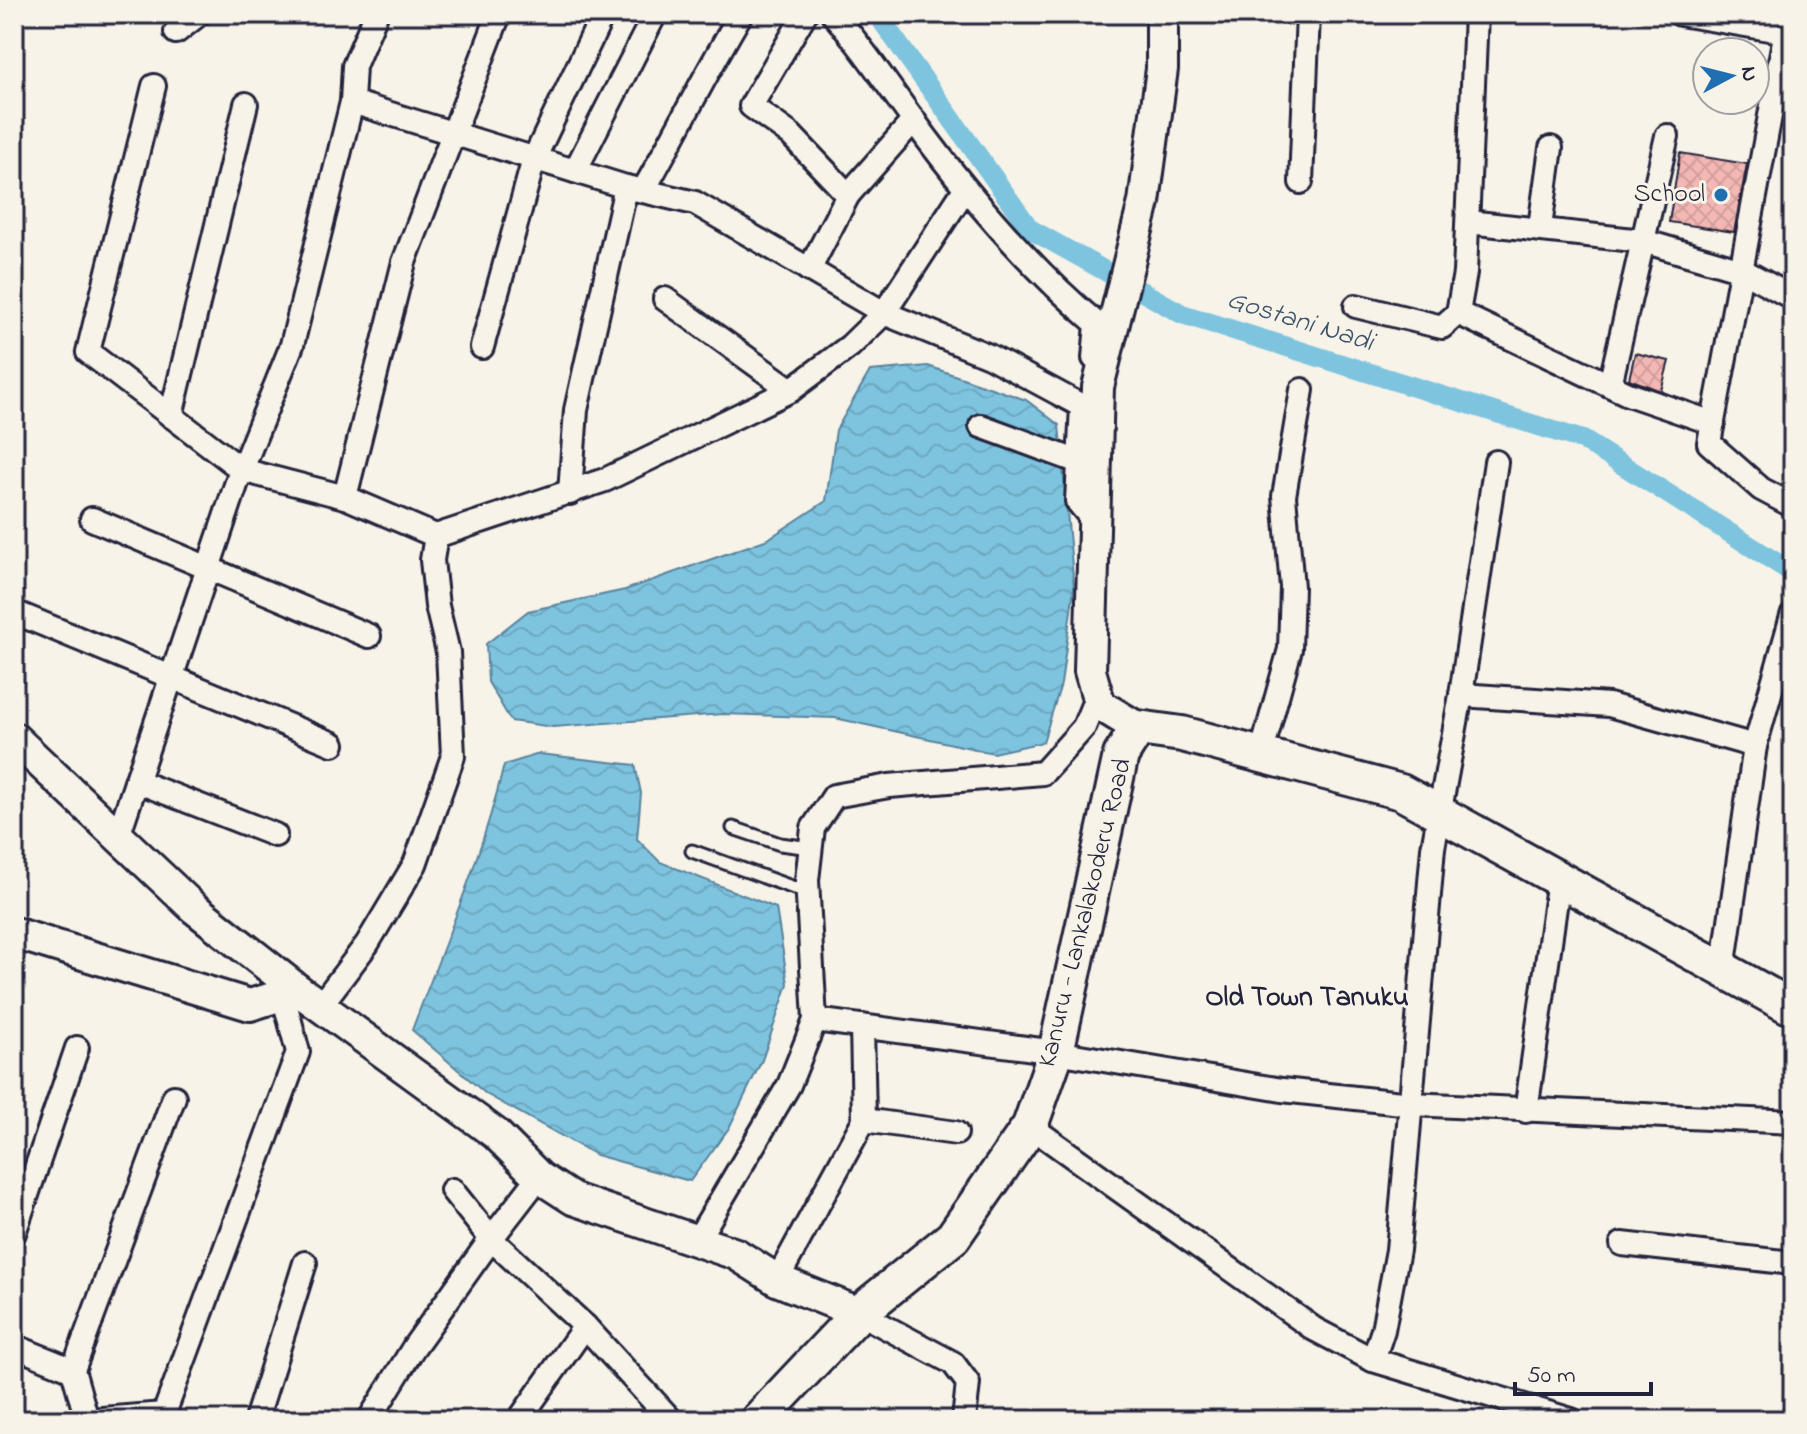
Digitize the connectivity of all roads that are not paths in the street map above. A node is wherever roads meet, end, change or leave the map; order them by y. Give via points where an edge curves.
1 (199, 14) edge
2 (376, 14) edge
3 (499, 14) edge
4 (603, 14) edge
5 (655, 14) edge
6 (741, 14) edge
7 (805, 14) edge
8 (833, 14) edge
9 (1162, 14) edge
10 (1308, 14) edge
11 (1476, 14) edge
12 (1680, 14) edge
13 (1789, 26) edge
14 (176, 32) dead end
15 (154, 86) dead end
16 (352, 102) junction
17 (246, 104) dead end
18 (914, 120) junction
19 (451, 135) junction
20 (1667, 136) dead end
21 (1551, 148) dead end
22 (534, 159) junction
23 (575, 171) junction
24 (1301, 182) dead end
25 (635, 189) junction
26 (965, 189) junction
27 (848, 195) junction
28 (1468, 222) junction
29 (1540, 227) junction
30 (1643, 241) junction
31 (809, 270) junction
32 (1742, 270) junction
33 (1793, 298) edge
34 (665, 299) dead end
35 (1356, 306) dead end
36 (884, 313) junction
37 (1458, 313) junction
38 (482, 347) dead end
39 (1610, 385) junction
40 (791, 390) junction
41 (1302, 390) dead end
42 (1082, 406) junction
43 (171, 416) junction
44 (1713, 423) junction
45 (981, 426) dead end
46 (1079, 462) junction
47 (1496, 462) dead end
48 (242, 470) junction
49 (570, 493) junction
50 (345, 497) junction
51 (1793, 506) edge
52 (92, 519) dead end
53 (1092, 519) junction
54 (436, 536) junction
55 (208, 568) junction
56 (14, 612) edge
57 (1792, 616) edge
58 (369, 636) dead end
59 (172, 675) junction
60 (1097, 695) junction
61 (1461, 695) junction
62 (1138, 728) junction
63 (14, 738) edge
64 (333, 744) dead end
65 (1755, 746) junction
66 (1261, 755) junction
67 (136, 781) junction
68 (1440, 813) junction
69 (733, 828) dead end
70 (275, 835) dead end
71 (118, 836) junction
72 (811, 848) junction
73 (692, 851) dead end
74 (1559, 879) junction
75 (808, 894) junction
76 (14, 933) edge
77 (1723, 970) junction
78 (300, 997) junction
79 (1793, 1008) edge
80 (815, 1020) junction
81 (862, 1026) junction
82 (77, 1048) dead end
83 (1056, 1052) junction
84 (174, 1097) dead end
85 (1411, 1104) junction
86 (1526, 1111) junction
87 (864, 1120) junction
88 (1793, 1122) edge
89 (1030, 1126) junction
90 (956, 1133) dead end
91 (539, 1177) junction
92 (452, 1190) dead end
93 (14, 1233) edge
94 (491, 1239) junction
95 (696, 1242) junction
96 (1622, 1244) dead end
97 (305, 1263) dead end
98 (1793, 1263) edge
99 (777, 1280) junction
100 (859, 1313) junction
101 (585, 1326) junction
102 (14, 1346) edge
103 (1373, 1360) junction
104 (73, 1370) junction
105 (166, 1417) edge
106 (662, 1417) edge
107 (89, 1420) edge
108 (256, 1420) edge
109 (369, 1420) edge
110 (519, 1420) edge
111 (758, 1420) edge
112 (964, 1420) edge
113 (1571, 1420) edge

1 - 14 street
2 - 16 street via 354,66
3 - 19 street
4 - 22 street
5 - 23 street
6 - 25 street via 691,106
7 - 27 street via 751,106 791,135
8 - 18 street
9 - 53 street via 1162,69 1144,202 1098,387
10 - 24 street
11 - 28 street
12 - 13 street
13 - 32 street
15 - 43 street via 88,352
16 - 19 street
16 - 48 street via 292,345
17 - 43 street
18 - 26 street
18 - 27 street
19 - 22 street
19 - 50 street via 404,262
20 - 30 street
21 - 29 street
22 - 23 street
22 - 38 street
23 - 25 street
25 - 31 street via 695,203
25 - 49 street via 576,410
26 - 36 street
26 - 42 street via 1048,283 1097,324
27 - 31 street
28 - 29 street
28 - 37 street
29 - 30 street
30 - 32 street
30 - 39 street
31 - 36 street
32 - 33 street
32 - 44 street
34 - 40 street
35 - 37 street via 1442,327
36 - 40 street
36 - 42 street via 989,356
37 - 39 street
39 - 44 street
40 - 49 street
41 - 66 street via 1284,496 1292,587 1290,649
42 - 46 street
43 - 48 street
44 - 51 street via 1709,443 1761,489
45 - 46 street
46 - 53 street via 1077,501
47 - 61 street
48 - 50 street
48 - 55 street
49 - 54 street
50 - 54 street
52 - 55 street
53 - 60 street via 1090,671
54 - 78 street via 432,560 448,652 453,756 415,864 367,944
55 - 58 street
55 - 59 street
56 - 59 street
57 - 65 street
59 - 64 street
59 - 67 street
60 - 62 street via 1100,705
60 - 72 street via 1084,727 1043,773 834,796 813,828
61 - 65 street via 1609,705
61 - 68 street
62 - 66 main road, Kanuru - Lankalakoderu Road
62 - 83 main road, Kanuru - Lankalakoderu Road via 1121,755
63 - 71 street
65 - 77 street
66 - 68 main road, Kanuru - Lankalakoderu Road via 1401,792
67 - 70 street
67 - 71 street
68 - 74 main road, Kanuru - Lankalakoderu Road
68 - 85 street
69 - 72 lane
71 - 78 street
72 - 75 street
73 - 75 lane
74 - 77 main road, Kanuru - Lankalakoderu Road
74 - 86 street
75 - 80 street
76 - 78 street via 250,1005
77 - 79 main road, Kanuru - Lankalakoderu Road
78 - 91 street via 496,1134
78 - 105 street via 298,1052
80 - 81 street
80 - 95 street via 789,1085
81 - 83 street
81 - 87 street
82 - 93 street
83 - 85 street via 1282,1090
83 - 89 main road, Kanuru - Lankalakoderu Road
84 - 104 street
85 - 86 street
85 - 103 street via 1398,1250
86 - 88 street
87 - 90 street
87 - 99 street
89 - 100 main road, Kanuru - Lankalakoderu Road via 953,1237
89 - 103 street via 1314,1329
91 - 94 street
91 - 95 street via 573,1199
92 - 94 street
94 - 101 street
94 - 109 street
95 - 99 street via 736,1254
96 - 98 street
97 - 108 street
99 - 100 street
100 - 111 main road, Kanuru - Lankalakoderu Road
100 - 112 street via 953,1363 968,1383
101 - 106 street
101 - 110 street
102 - 104 street
103 - 113 street
104 - 107 street
105 - 107 street

